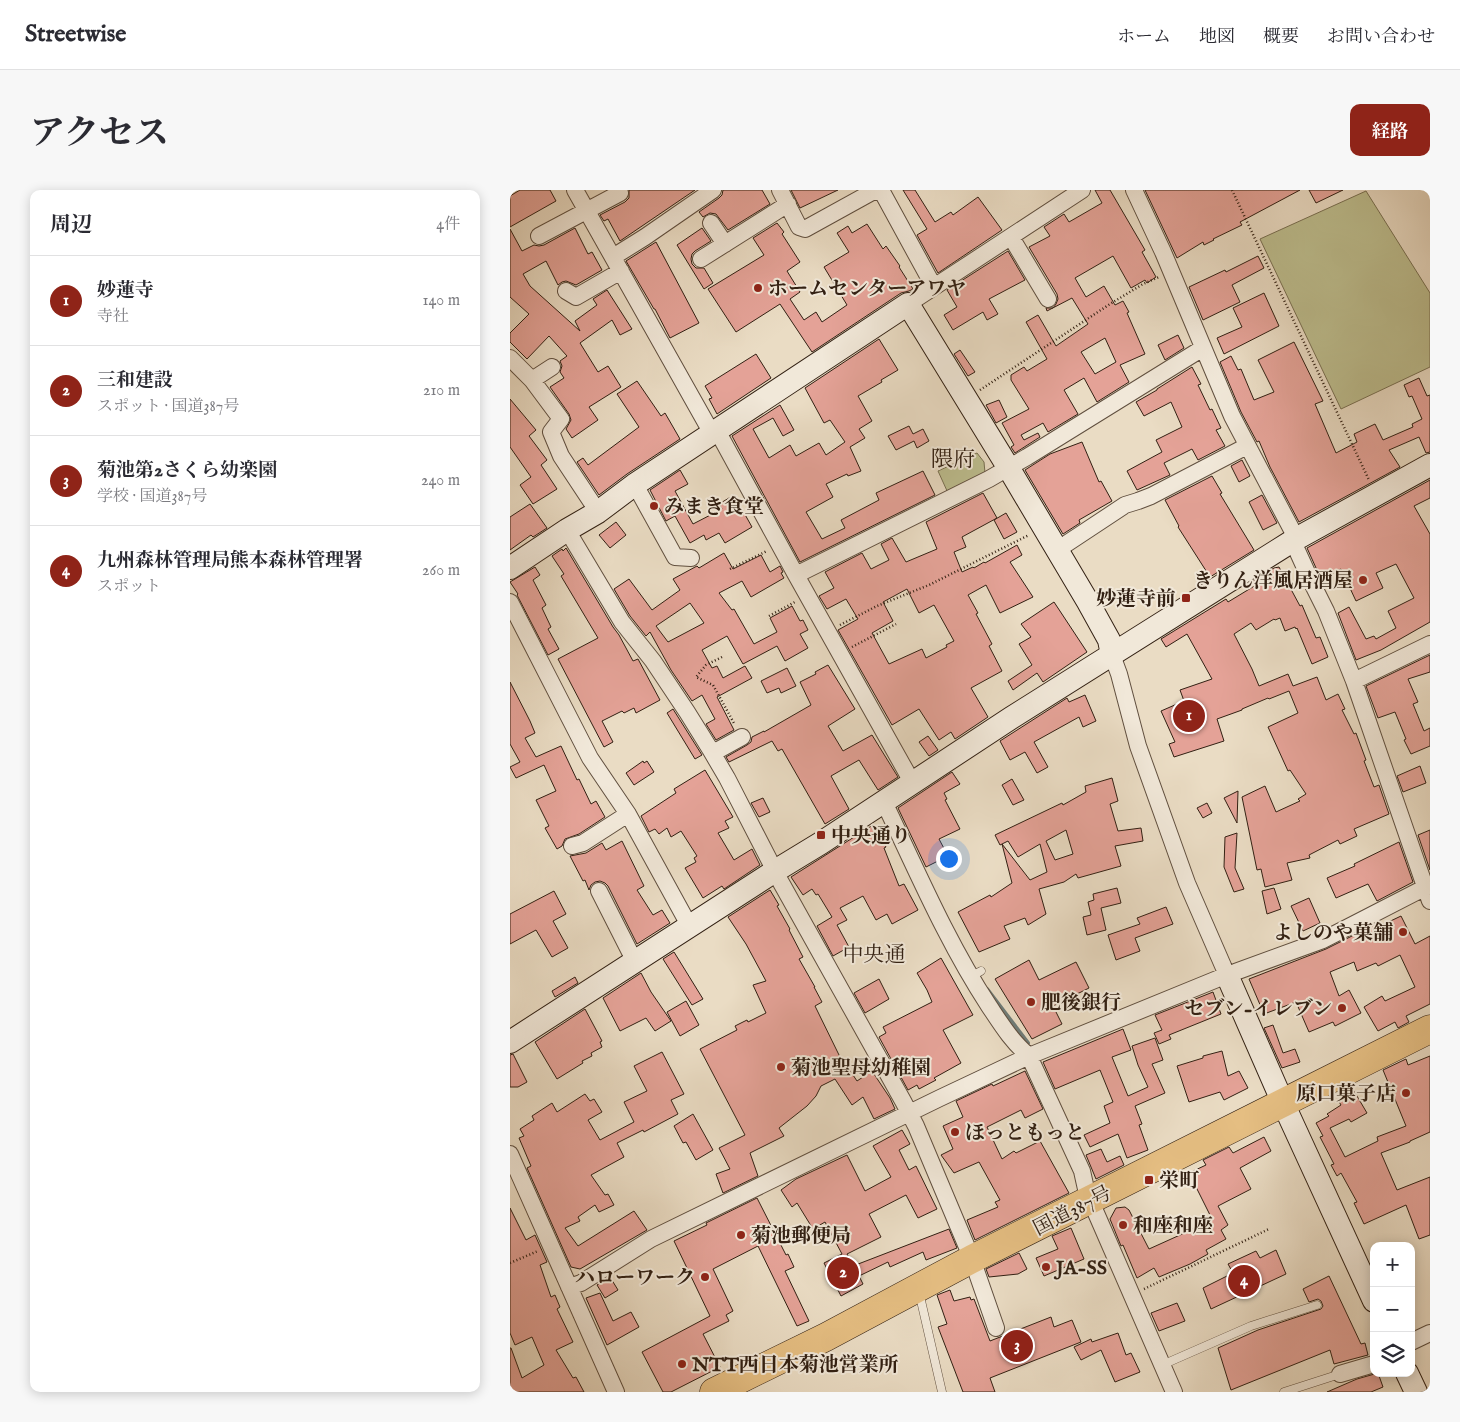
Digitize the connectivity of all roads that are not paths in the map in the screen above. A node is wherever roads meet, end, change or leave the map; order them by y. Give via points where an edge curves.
1 (575, 190) edge
2 (713, 190) edge
3 (1082, 190) edge
4 (1134, 190) edge
5 (881, 191) edge
6 (620, 193) dead end
7 (784, 197) edge
8 (587, 211) junction
9 (711, 223) dead end
10 (539, 236) dead end
11 (1011, 237) junction
12 (724, 244) junction
13 (612, 257) junction
14 (701, 259) dead end
15 (621, 271) junction
16 (934, 287) junction
17 (566, 291) dead end
18 (1048, 299) dead end
19 (908, 304) junction
20 (1203, 348) junction
21 (510, 358) edge
22 (552, 367) dead end
23 (532, 380) junction
24 (714, 432) junction
25 (1247, 446) junction
26 (1430, 465) edge
27 (1008, 467) junction
28 (634, 485) junction
29 (598, 512) junction
30 (567, 530) junction
31 (1294, 540) junction
32 (1057, 550) junction
33 (691, 558) dead end
34 (510, 568) edge
35 (796, 575) junction
36 (510, 602) edge
37 (1430, 644) edge
38 (1112, 655) junction
39 (1354, 681) junction
40 (742, 737) road end
41 (712, 751) junction
42 (912, 782) junction
43 (884, 802) junction
44 (628, 814) junction
45 (572, 846) dead end
46 (775, 871) junction
47 (599, 891) dead end
48 (1428, 891) edge
49 (690, 927) junction
50 (635, 962) junction
51 (1227, 974) junction
52 (1430, 1029) edge
53 (510, 1042) edge
54 (1029, 1056) junction
55 (1283, 1103) junction
56 (910, 1113) junction
57 (510, 1154) edge
58 (1091, 1200) junction
59 (972, 1259) junction
60 (568, 1287) junction
61 (918, 1288) junction
62 (1370, 1292) edge
63 (1317, 1305) dead end
64 (996, 1328) dead end
65 (1430, 1333) edge
66 (1415, 1340) edge
67 (1162, 1365) junction
68 (1370, 1365) edge
69 (1340, 1374) joint
70 (1409, 1377) edge
71 (616, 1392) edge
72 (714, 1392) edge
73 (942, 1392) edge
74 (1174, 1392) edge
75 (1284, 1392) edge
76 (1416, 1392) edge

1 - 8 street
2 - 13 street
3 - 11 street
4 - 20 street
5 - 7 street via 872,192 805,229 799,227
5 - 16 street
6 - 8 street
7 - 12 street
8 - 10 street
8 - 13 street
9 - 12 street
11 - 16 street
11 - 18 street
12 - 14 street
13 - 15 street
15 - 17 street via 576,297
15 - 24 street
16 - 19 street
19 - 24 street
19 - 27 street
20 - 25 street
20 - 27 street
21 - 23 street
22 - 23 street
23 - 29 street via 561,418 551,432 561,456
24 - 28 street
24 - 35 street via 720,434
25 - 31 street
25 - 32 street via 1151,496 1125,505
26 - 31 street
27 - 32 street
27 - 35 street
28 - 29 street
28 - 33 street via 675,557
29 - 30 street
30 - 34 street
30 - 41 street via 622,622 653,661
31 - 38 street
31 - 39 street
32 - 38 street via 1108,640
35 - 42 street
36 - 44 street via 590,758
37 - 39 street
38 - 42 street
38 - 51 street via 1160,809 1187,883
39 - 48 street
40 - 41 street
41 - 46 street
42 - 43 street
43 - 46 street
43 - 54 street via 1003,1027
44 - 45 street via 584,844
44 - 49 street
46 - 49 street
46 - 56 street
47 - 50 street
48 - 51 street via 1323,940
49 - 50 street
50 - 53 street
51 - 54 street
51 - 55 street
52 - 55 highway, 国道387号
54 - 56 street
54 - 58 street via 1082,1171
55 - 58 highway, 国道387号
55 - 62 street
56 - 59 street
56 - 60 street via 651,1239 581,1283
57 - 60 street
58 - 59 highway, 国道387号
58 - 67 street
59 - 61 highway, 国道387号
59 - 64 street
60 - 71 street
61 - 72 highway, 国道387号
61 - 73 lane
63 - 67 lane via 1251,1326
65 - 66 street
67 - 74 street
68 - 69 street
69 - 75 lane
70 - 76 street

